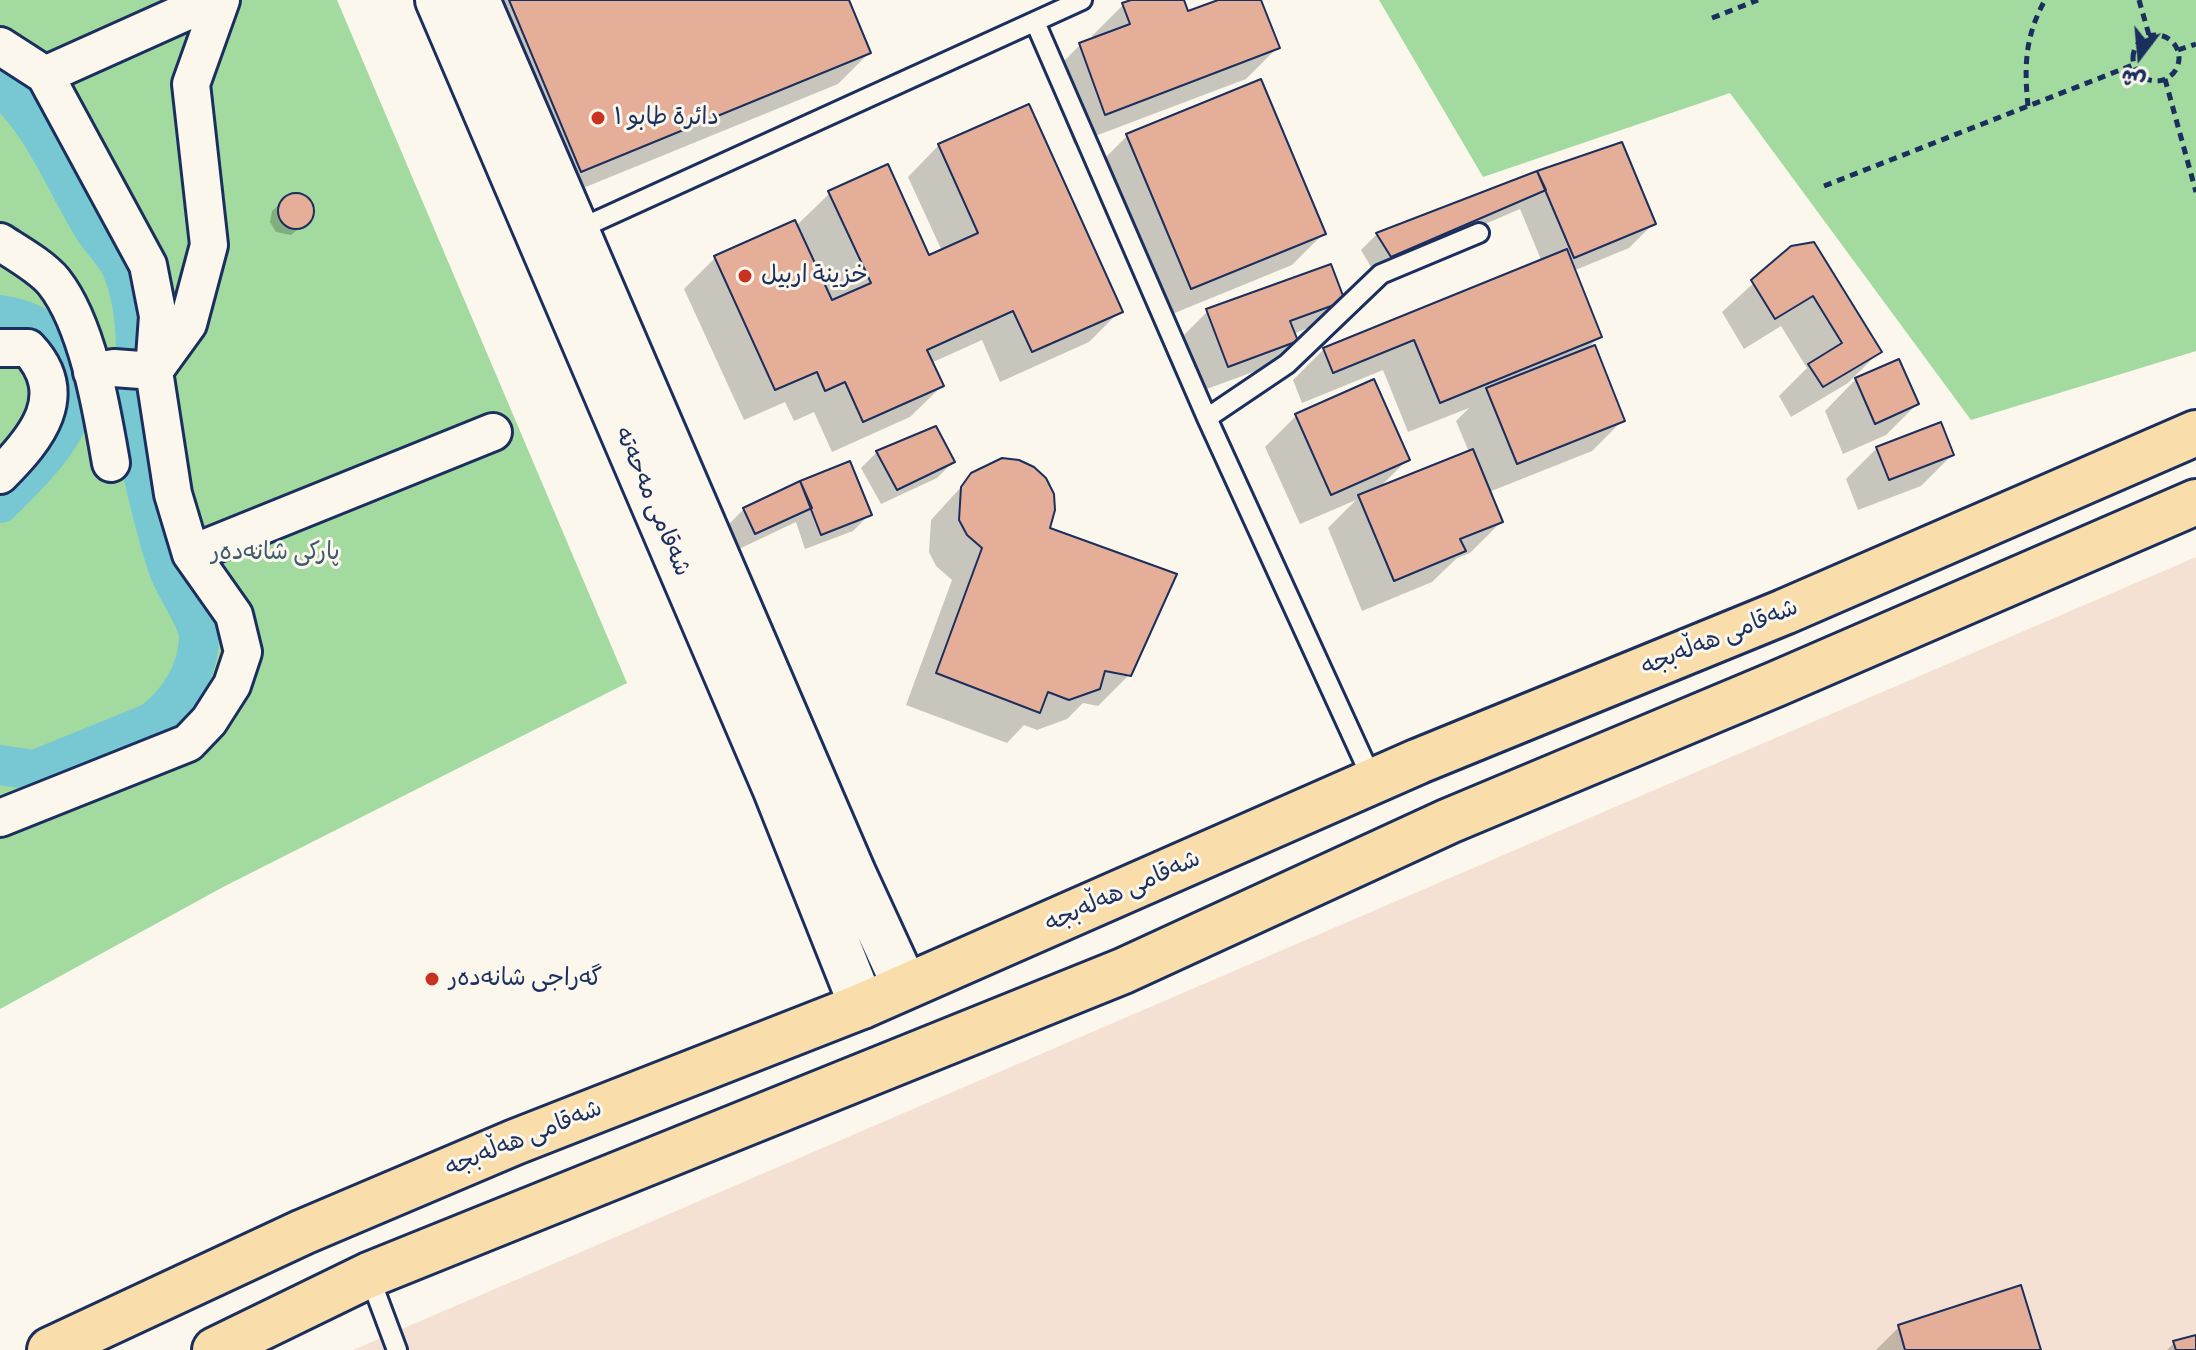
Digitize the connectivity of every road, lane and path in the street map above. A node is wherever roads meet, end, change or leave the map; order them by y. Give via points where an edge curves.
1 (212, 0) edge
2 (221, 0) edge
3 (438, 0) edge
4 (477, 0) edge
5 (1082, 0) edge
6 (1758, 0) edge
7 (2045, 0) edge
8 (2139, 0) edge
9 (1712, 18) dead end
10 (1035, 22) junction
11 (2149, 35) junction
12 (2196, 44) edge
13 (0, 46) edge
14 (2178, 50) junction
15 (2133, 65) junction
16 (45, 75) junction
17 (2165, 79) junction
18 (2028, 106) junction
19 (1824, 186) dead end
20 (2196, 192) edge
21 (577, 230) junction
22 (1479, 233) dead end
23 (0, 242) edge
24 (0, 348) edge
25 (103, 370) junction
26 (154, 371) junction
27 (1207, 418) junction
28 (493, 432) dead end
29 (2196, 433) edge
30 (111, 463) dead end
31 (0, 475) edge
32 (2065, 490) junction
33 (2196, 502) edge
34 (2091, 547) junction
35 (191, 554) junction
36 (1374, 783) junction
37 (0, 818) edge
38 (1401, 844) junction
39 (905, 986) junction
40 (862, 1006) junction
41 (303, 1232) junction
42 (353, 1282) junction
43 (50, 1350) edge
44 (215, 1350) edge
45 (397, 1350) edge

1 - 16 street
2 - 26 street via 191,84 209,245 188,324
3 - 40 main road, شەقامی مەحەتە via 776,790
4 - 21 main road, شەقامی مەحەتە
5 - 10 lane
6 - 9 path
7 - 18 path via 2028,39
8 - 11 path
10 - 21 lane
10 - 27 lane
11 - 14 path via 2170,39
11 - 15 path via 2133,51
12 - 14 path
13 - 16 street
14 - 17 path via 2178,64
15 - 17 path via 2143,78
15 - 18 path
16 - 26 street via 148,265 158,316
17 - 20 path
18 - 19 path
21 - 39 main road, شەقامی مەحەتە
22 - 27 lane via 1381,274 1287,364
23 - 25 street via 54,282
24 - 31 street via 28,348 43,365 48,413 31,443
25 - 26 street
25 - 30 street via 100,399
26 - 35 street via 173,494
27 - 36 lane
28 - 35 street
29 - 32 main road, شەقامی هەڵەبجە
32 - 34 main road
32 - 36 main road, شەقامی هەڵەبجە
33 - 34 main road
34 - 38 main road
35 - 37 street via 234,615 243,652 232,685 209,721 188,743
36 - 38 main road
36 - 39 main road, شەقامی هەڵەبجە
38 - 42 main road via 1123,971
39 - 40 main road, شەقامی هەڵەبجە
40 - 41 main road, شەقامی هەڵەبجە
41 - 42 main road
41 - 43 main road, شەقامی هەڵەبجە
42 - 44 main road
42 - 45 lane

